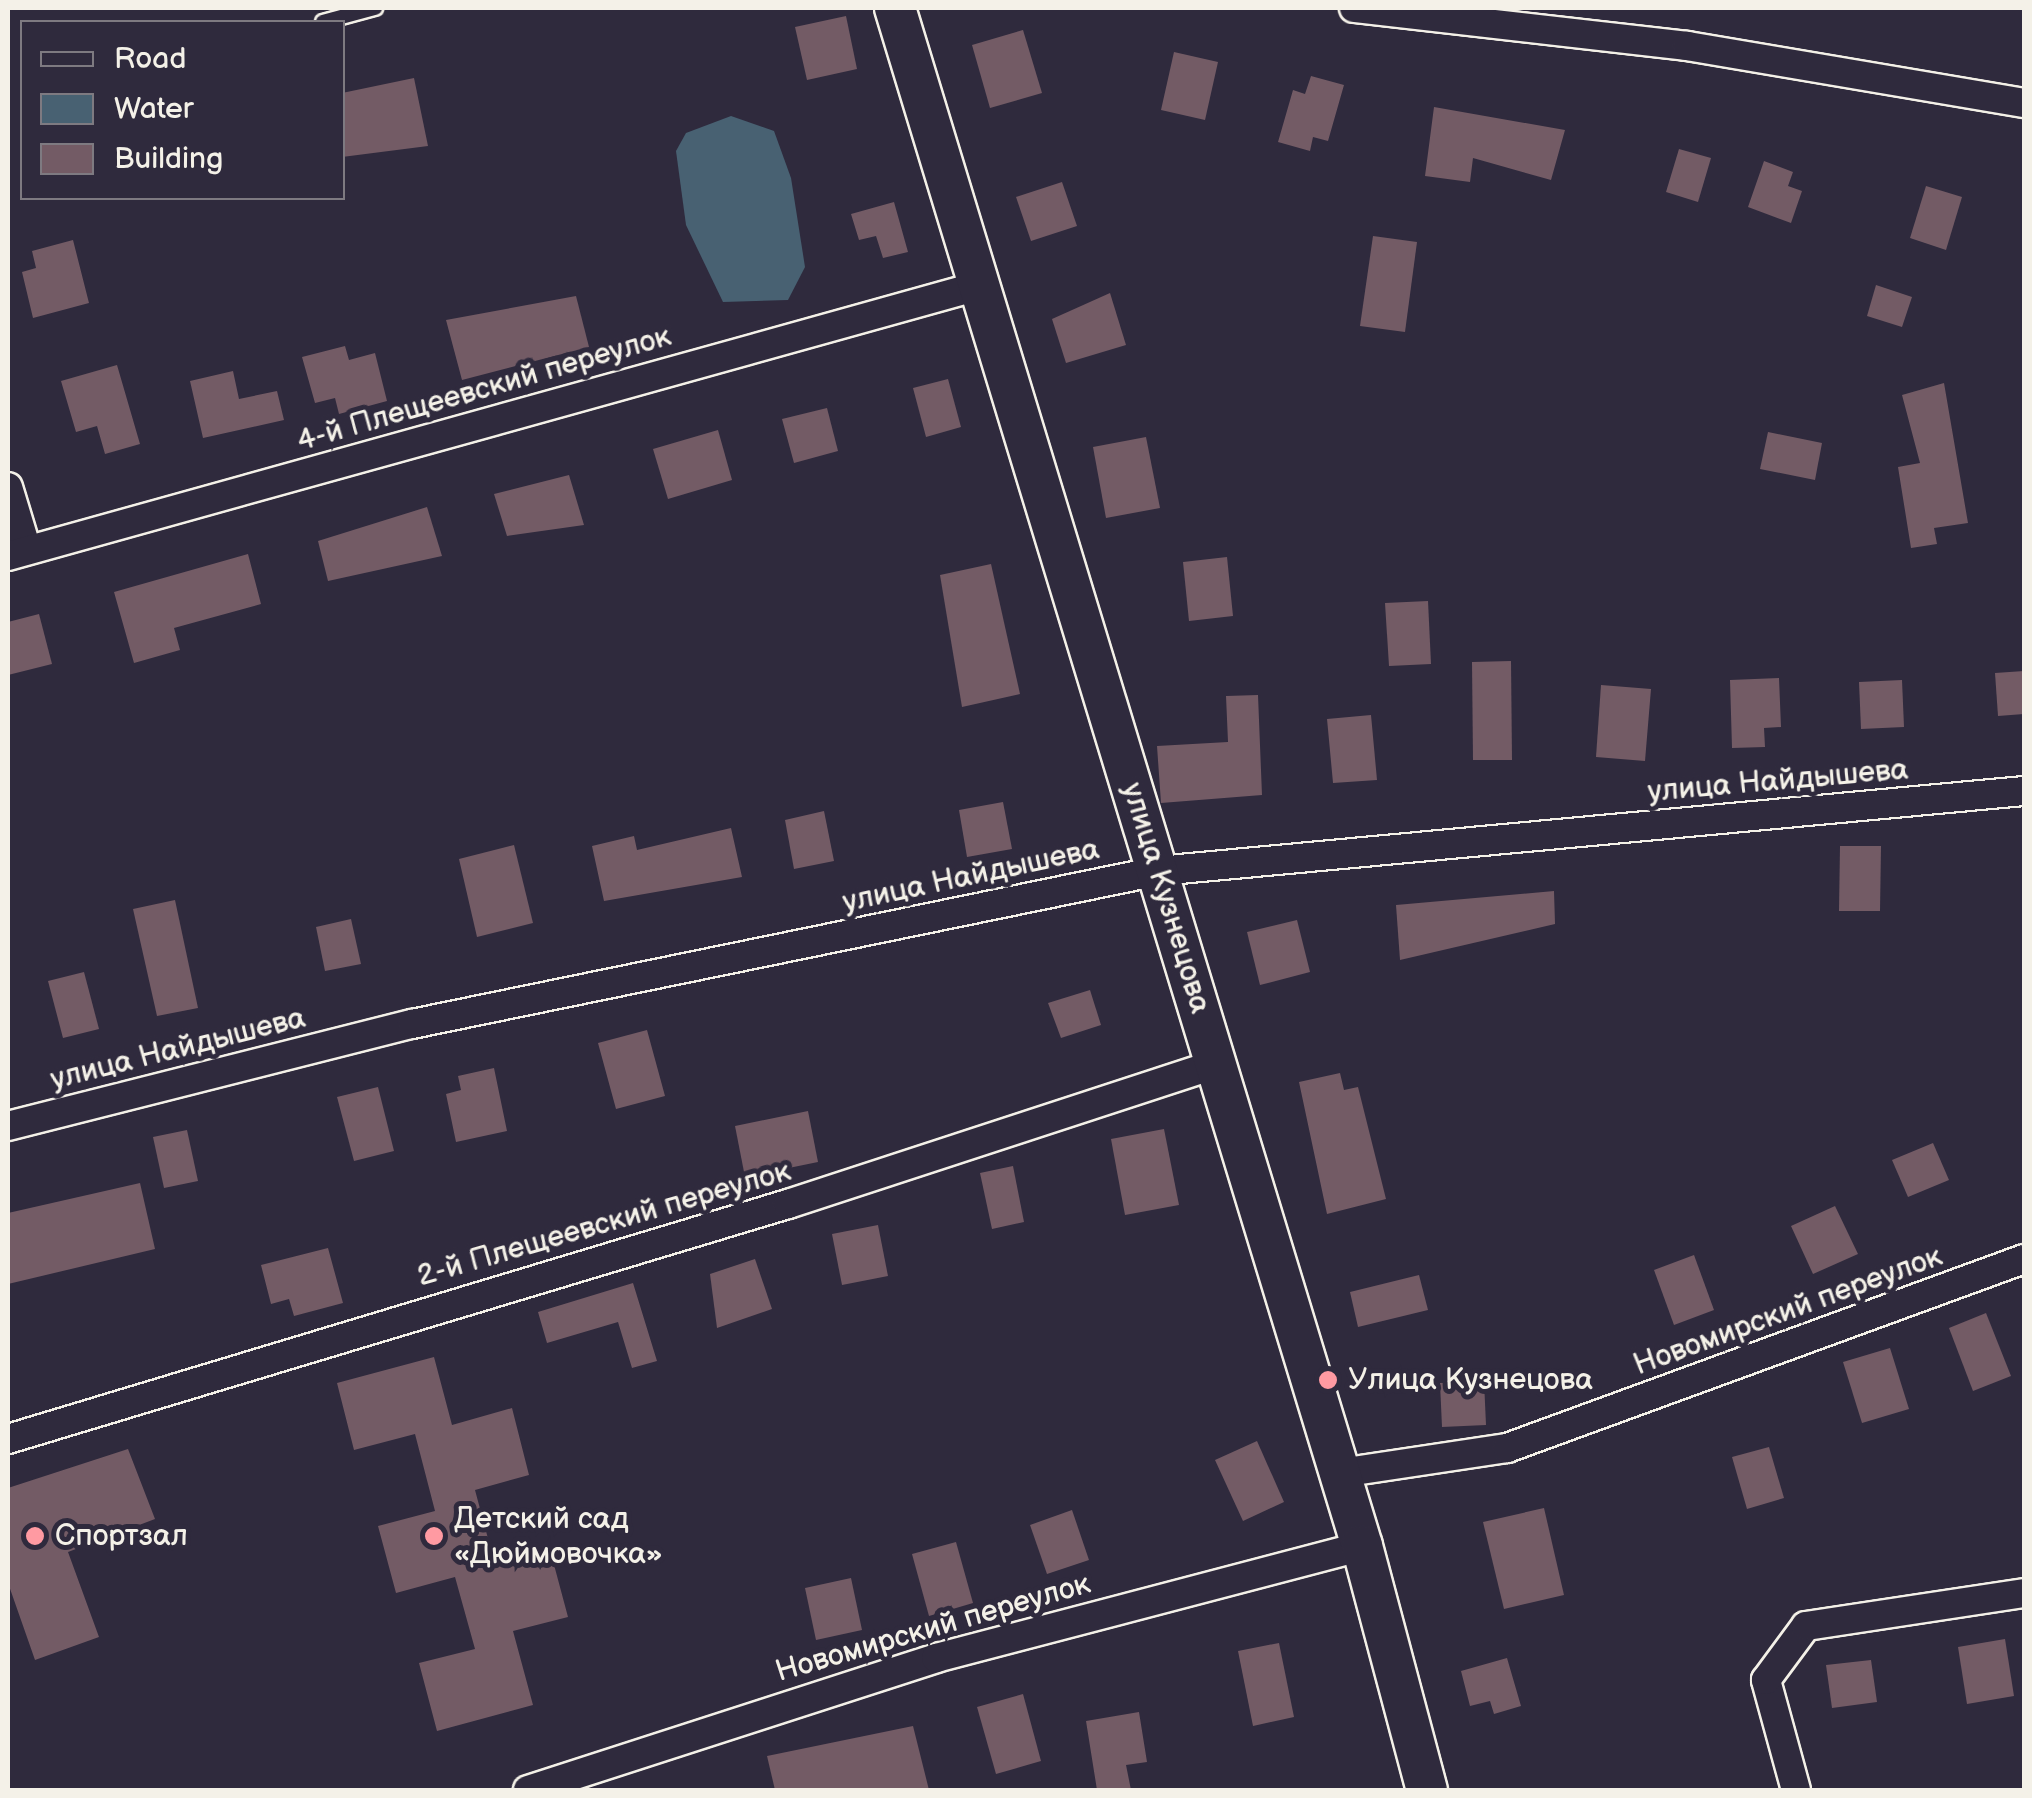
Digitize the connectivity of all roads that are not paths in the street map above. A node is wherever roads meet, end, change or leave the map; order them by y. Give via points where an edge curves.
1 (375, 8) edge
2 (895, 8) edge
3 (1354, 8) edge
4 (330, 20) edge
5 (2024, 103) edge
6 (978, 286) junction
7 (8, 487) edge
8 (17, 553) edge
9 (2024, 791) edge
10 (1158, 871) junction
11 (1216, 1064) junction
12 (8, 1126) edge
13 (2024, 1259) edge
14 (8, 1439) edge
15 (1340, 1473) junction
16 (1362, 1546) junction
17 (2024, 1593) edge
18 (528, 1790) edge
19 (1427, 1790) edge
20 (1796, 1790) edge

1 - 4 lane
2 - 6 street, улица Кузнецова
3 - 5 street via 1687,46
6 - 8 street, 4-й Плещеевский переулок
6 - 10 street, улица Кузнецова
7 - 8 street
9 - 10 street, улица Найдышева
10 - 11 street, улица Кузнецова
10 - 12 street, улица Найдышева via 412,1024
11 - 14 street, 2-й Плещеевский переулок via 788,1204
11 - 15 street, улица Кузнецова
13 - 15 street, Новомирский переулок via 1506,1448
15 - 16 street, улица Кузнецова
16 - 18 street, Новомирский переулок via 899,1669
16 - 19 street, улица Кузнецова
17 - 20 street via 1806,1626 1766,1680

